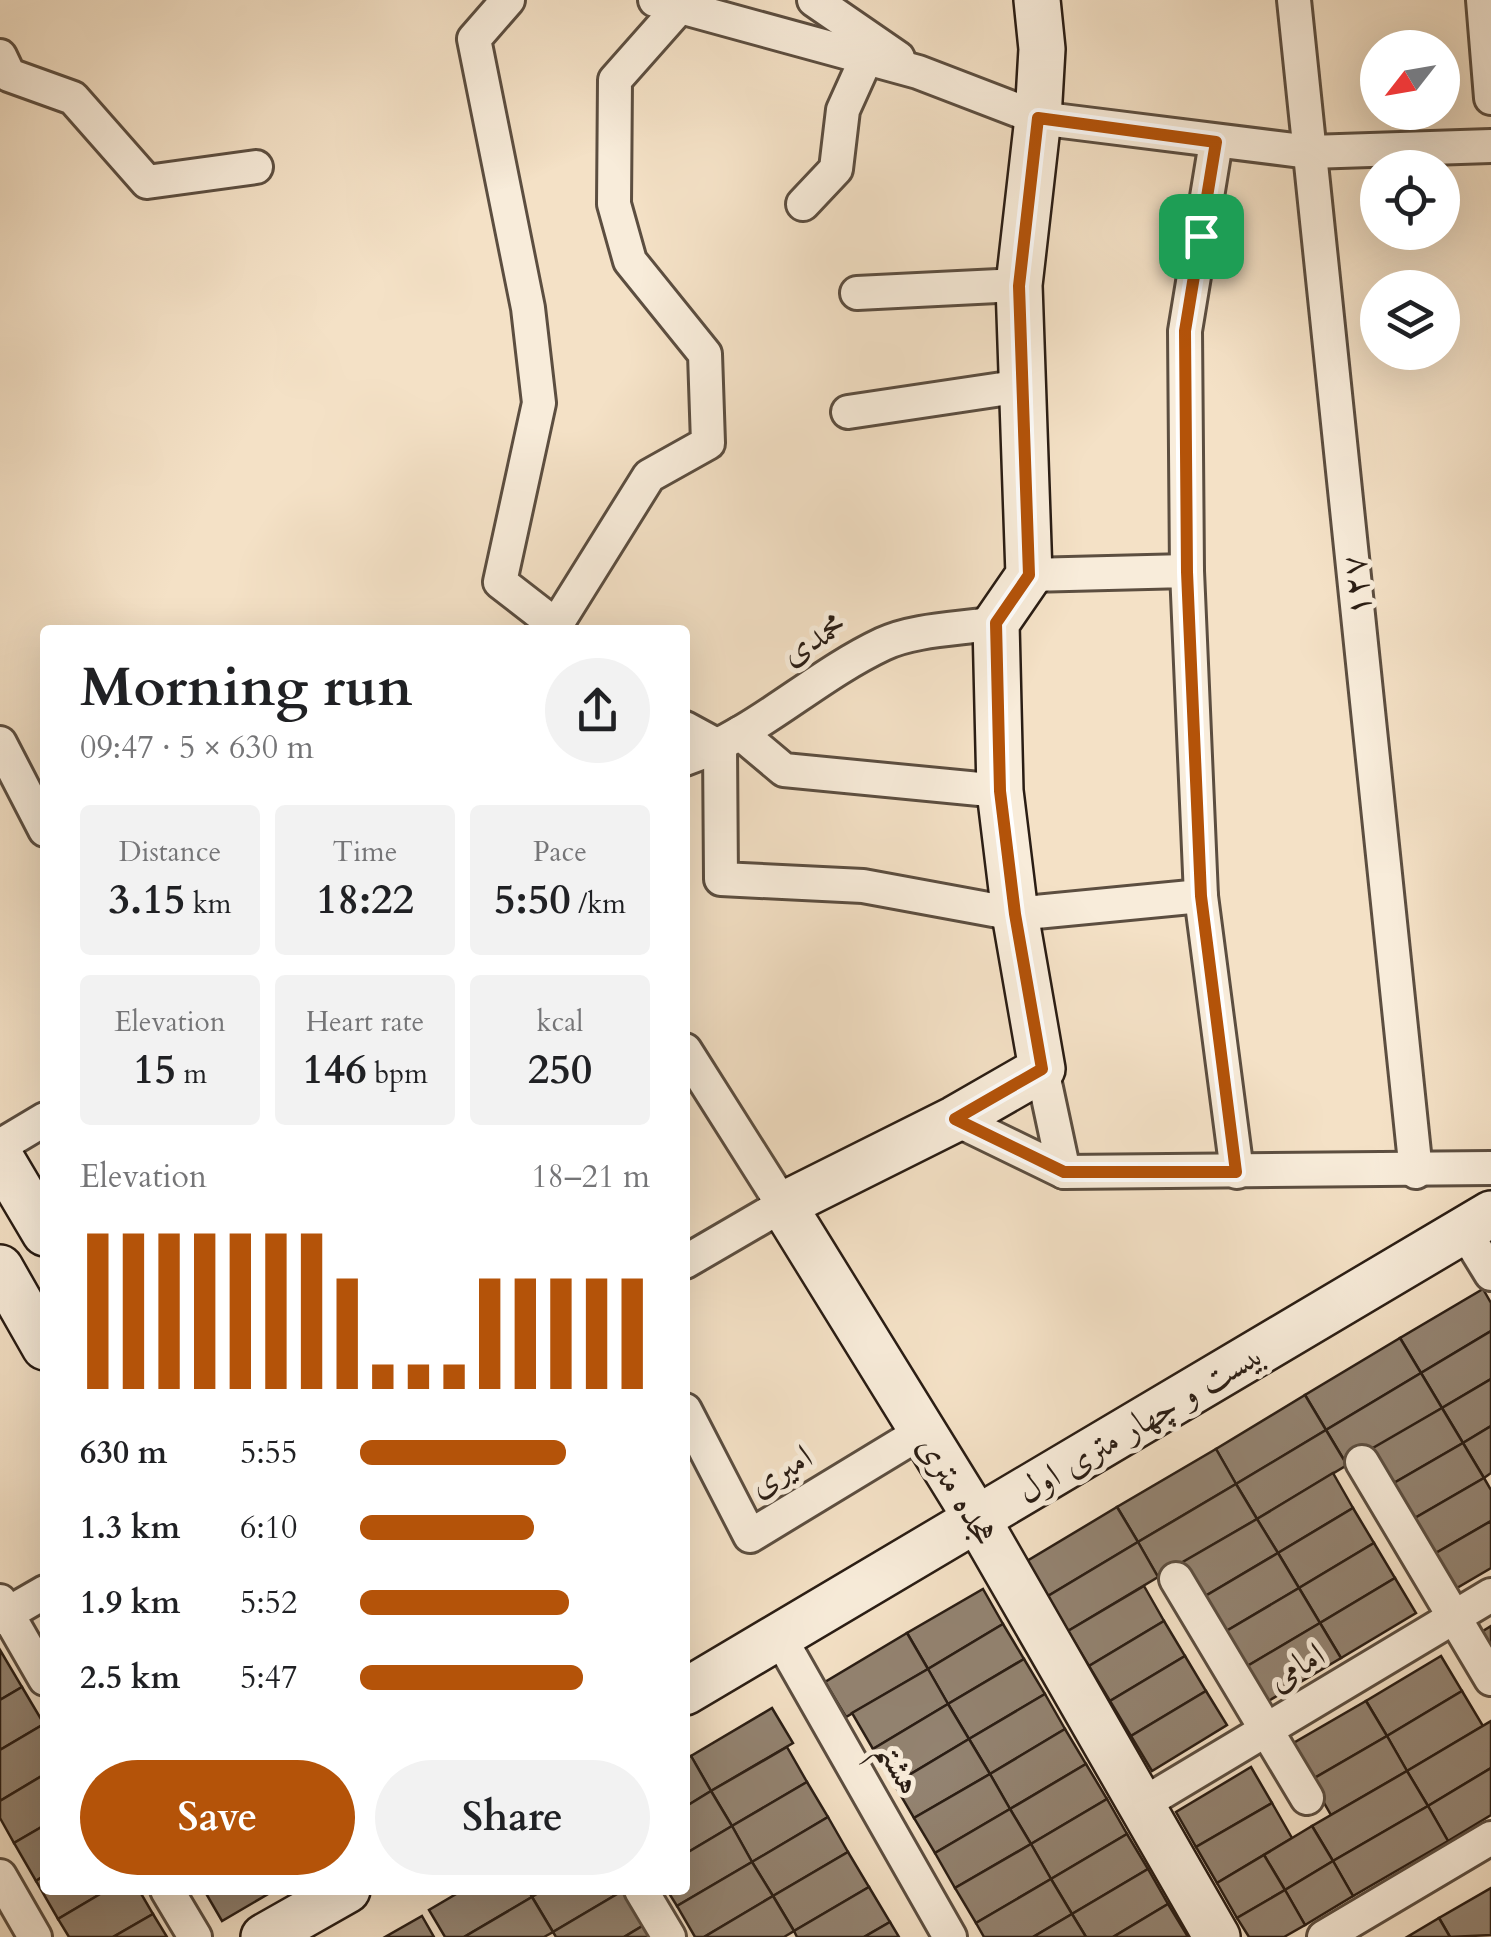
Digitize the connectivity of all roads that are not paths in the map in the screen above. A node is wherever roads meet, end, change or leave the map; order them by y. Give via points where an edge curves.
1 (508, 0) edge
2 (814, 0) edge
3 (1038, 0) edge
4 (1294, 0) edge
5 (1483, 0) edge
6 (666, 5) edge
7 (866, 59) junction
8 (3, 68) edge
9 (918, 72) junction
10 (1491, 98) edge
11 (1038, 118) junction
12 (1216, 142) junction
13 (1491, 146) edge
14 (1310, 152) junction
15 (256, 167) dead end
16 (803, 204) dead end
17 (1019, 286) junction
18 (856, 294) dead end
19 (1022, 386) junction
20 (848, 412) dead end
21 (1187, 572) junction
22 (1029, 575) junction
23 (996, 623) junction
24 (551, 625) edge
25 (557, 625) edge
26 (690, 729) edge
27 (730, 740) junction
28 (0, 743) edge
29 (690, 757) edge
30 (1000, 791) junction
31 (40, 820) edge
32 (1201, 896) junction
33 (1015, 914) junction
34 (690, 1058) edge
35 (1042, 1069) junction
36 (955, 1119) junction
37 (40, 1122) edge
38 (0, 1146) edge
39 (0, 1157) edge
40 (1491, 1168) edge
41 (1064, 1172) junction
42 (1236, 1172) junction
43 (1416, 1172) junction
44 (783, 1205) junction
45 (1478, 1222) edge
46 (40, 1225) edge
47 (690, 1259) edge
48 (0, 1268) edge
49 (1491, 1274) edge
50 (40, 1338) edge
51 (690, 1420) edge
52 (923, 1431) junction
53 (1362, 1462) dead end
54 (977, 1519) junction
55 (1176, 1579) dead end
56 (40, 1594) edge
57 (1491, 1595) edge
58 (2, 1611) edge
59 (1454, 1617) junction
60 (779, 1636) junction
61 (40, 1671) edge
62 (1491, 1679) edge
63 (690, 1689) edge
64 (1267, 1730) junction
65 (1308, 1798) dead end
66 (1142, 1806) junction
67 (1491, 1838) edge
68 (0, 1876) edge
69 (170, 1895) edge
70 (337, 1895) edge
71 (645, 1895) edge
72 (35, 1937) edge
73 (194, 1937) edge
74 (264, 1937) edge
75 (669, 1937) edge
76 (950, 1937) edge
77 (1217, 1937) edge
78 (1324, 1937) edge

1 - 24 street via 474,38 528,308 540,403 500,582
2 - 9 street
3 - 11 street
4 - 14 street, ۱۲۷
5 - 10 street
6 - 7 street
6 - 25 street via 615,80 614,204 630,261 705,354 708,443 649,476
7 - 9 street
7 - 16 street via 842,110 836,168
8 - 15 street via 73,98 147,182
9 - 11 street
11 - 12 street
11 - 17 street
12 - 14 street
12 - 21 street via 1185,331
13 - 14 street
14 - 43 street, ۱۲۷
17 - 18 street
17 - 19 street
19 - 20 street
19 - 22 street
21 - 22 street
21 - 32 street
22 - 23 street
23 - 27 street, محمدی via 888,642 818,678
23 - 30 street
26 - 27 street
27 - 29 street, محمدی
27 - 30 street via 784,770
27 - 33 street via 721,879 863,886
28 - 31 street
30 - 33 street
32 - 33 street
32 - 42 street
33 - 35 street
34 - 44 street, هجده متری
35 - 36 street
35 - 41 street
36 - 41 street
36 - 44 street
37 - 38 street
39 - 46 street
40 - 43 street
41 - 42 street
42 - 43 street
44 - 47 street
44 - 52 street, هجده متری
45 - 49 street
45 - 54 street, بیست و چهار متری اول
48 - 50 street
51 - 52 street, امیری via 750,1536
52 - 54 street, هجده متری
53 - 59 street
54 - 60 street, بیست و چهار متری اول
54 - 66 street, هجده متری
55 - 64 street
56 - 58 street
57 - 59 street, امامی
58 - 61 street
59 - 62 street
59 - 64 street, امامی
60 - 63 street, بیست و چهار متری اول
60 - 76 street, هشتم
64 - 65 street
64 - 66 street, امامی
66 - 77 street, هجده متری
67 - 78 street
68 - 72 street
69 - 73 street
70 - 74 street
71 - 75 street

